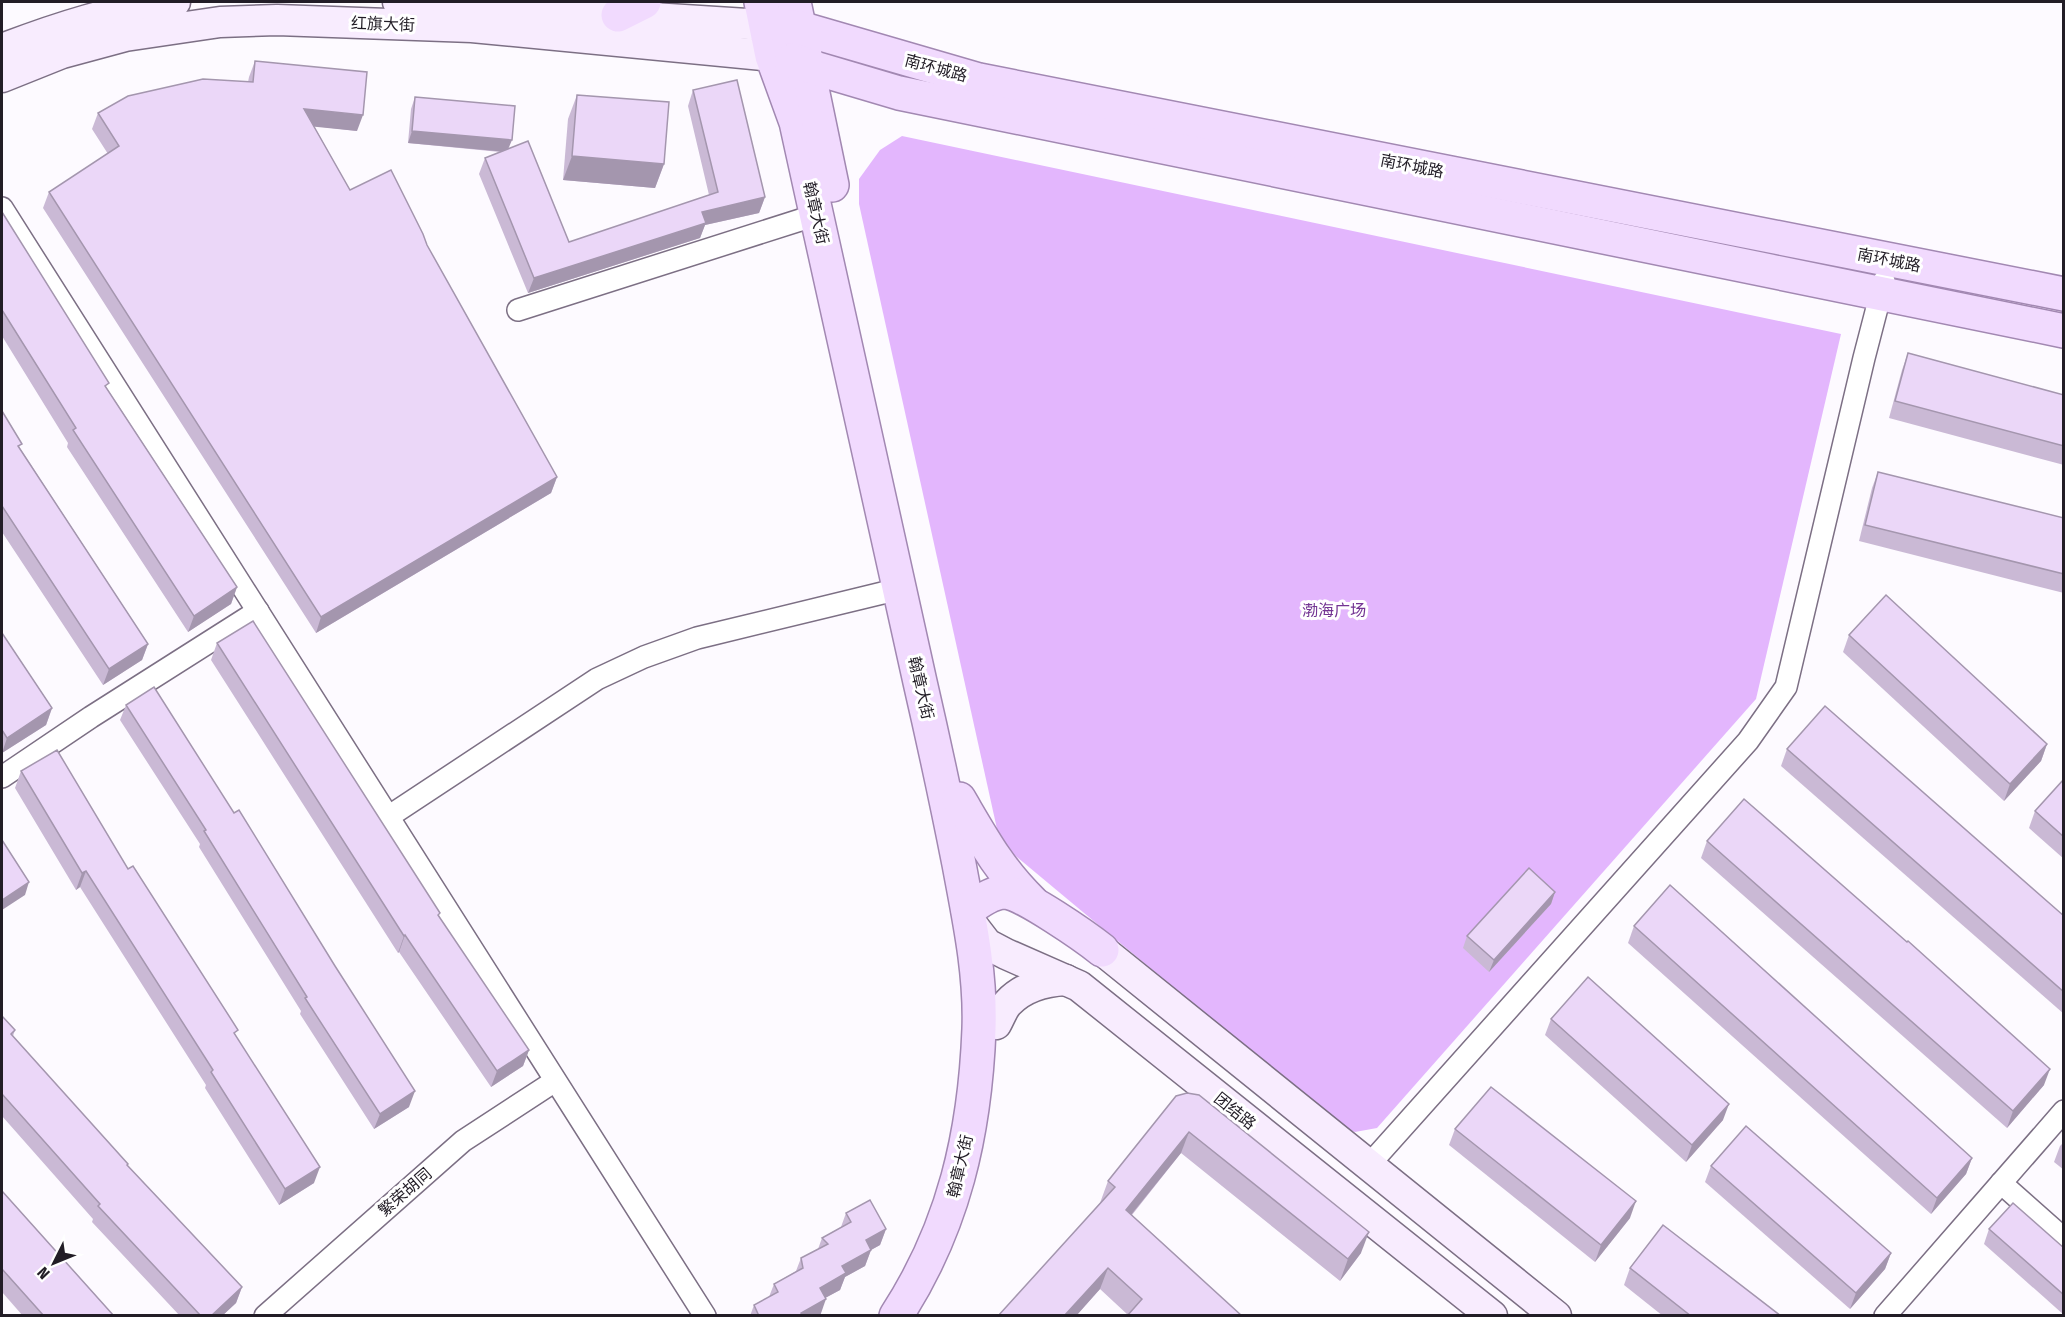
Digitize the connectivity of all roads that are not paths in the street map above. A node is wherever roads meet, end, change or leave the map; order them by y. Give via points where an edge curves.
1 (175, 2) edge
2 (398, 2) edge
3 (631, 8) edge
4 (763, 13) edge
5 (797, 15) edge
6 (2, 49) edge
7 (772, 56) junction
8 (808, 64) junction
9 (2, 77) edge
10 (2, 208) edge
11 (816, 215) junction
12 (1888, 260) junction
13 (2064, 294) edge
14 (1882, 295) junction
15 (518, 310) dead end
16 (2064, 331) edge
17 (899, 589) junction
18 (258, 611) junction
19 (2, 777) edge
20 (959, 799) junction
21 (388, 817) junction
22 (1036, 905) junction
23 (976, 919) junction
24 (1102, 950) joint
25 (1066, 980) junction
26 (996, 1024) junction
27 (555, 1081) junction
28 (2064, 1111) edge
29 (1368, 1166) junction
30 (2001, 1183) junction
31 (2064, 1239) edge
32 (265, 1316) edge
33 (705, 1316) edge
34 (896, 1316) edge
35 (922, 1316) edge
36 (1492, 1316) edge
37 (1556, 1316) edge
38 (1885, 1316) edge

1 - 6 main road via 54,29
2 - 3 main road, 红旗大街
3 - 4 main road, 红旗大街
4 - 5 main road, 南环城路
4 - 7 main road, 翰章大街
5 - 8 main road, 翰章大街
5 - 12 main road, 南环城路 via 979,80
7 - 8 main road, 南环城路
7 - 9 main road, 红旗大街 via 472,27 277,20 220,22 126,36 62,53
7 - 11 main road, 翰章大街 via 796,122
8 - 14 main road, 南环城路 via 899,93
8 - 20 main road, 翰章大街
10 - 18 street
11 - 15 street
11 - 17 main road, 翰章大街
12 - 13 main road, 南环城路
12 - 14 street
14 - 16 main road, 南环城路
14 - 29 street via 1786,687 1748,741
17 - 21 street via 697,638 644,657 597,679
17 - 23 main road, 翰章大街
18 - 19 street
18 - 21 street
20 - 22 main road via 991,855 1012,883
20 - 23 main road, 翰章大街
21 - 27 street
22 - 23 main road via 1006,892
22 - 24 main road
23 - 25 main road, 团结路
23 - 26 main road, 翰章大街
23 - 34 main road, 翰章大街 via 979,1029 964,1154 952,1203 934,1247
24 - 29 main road
25 - 26 main road via 1048,981 1028,989 1008,1003
25 - 36 main road, 团结路
26 - 35 main road, 翰章大街 via 997,1076 984,1166 954,1256
27 - 32 street, 繁荣胡同 via 463,1140
27 - 33 street
28 - 30 street
29 - 37 main road
30 - 31 street
30 - 38 street

